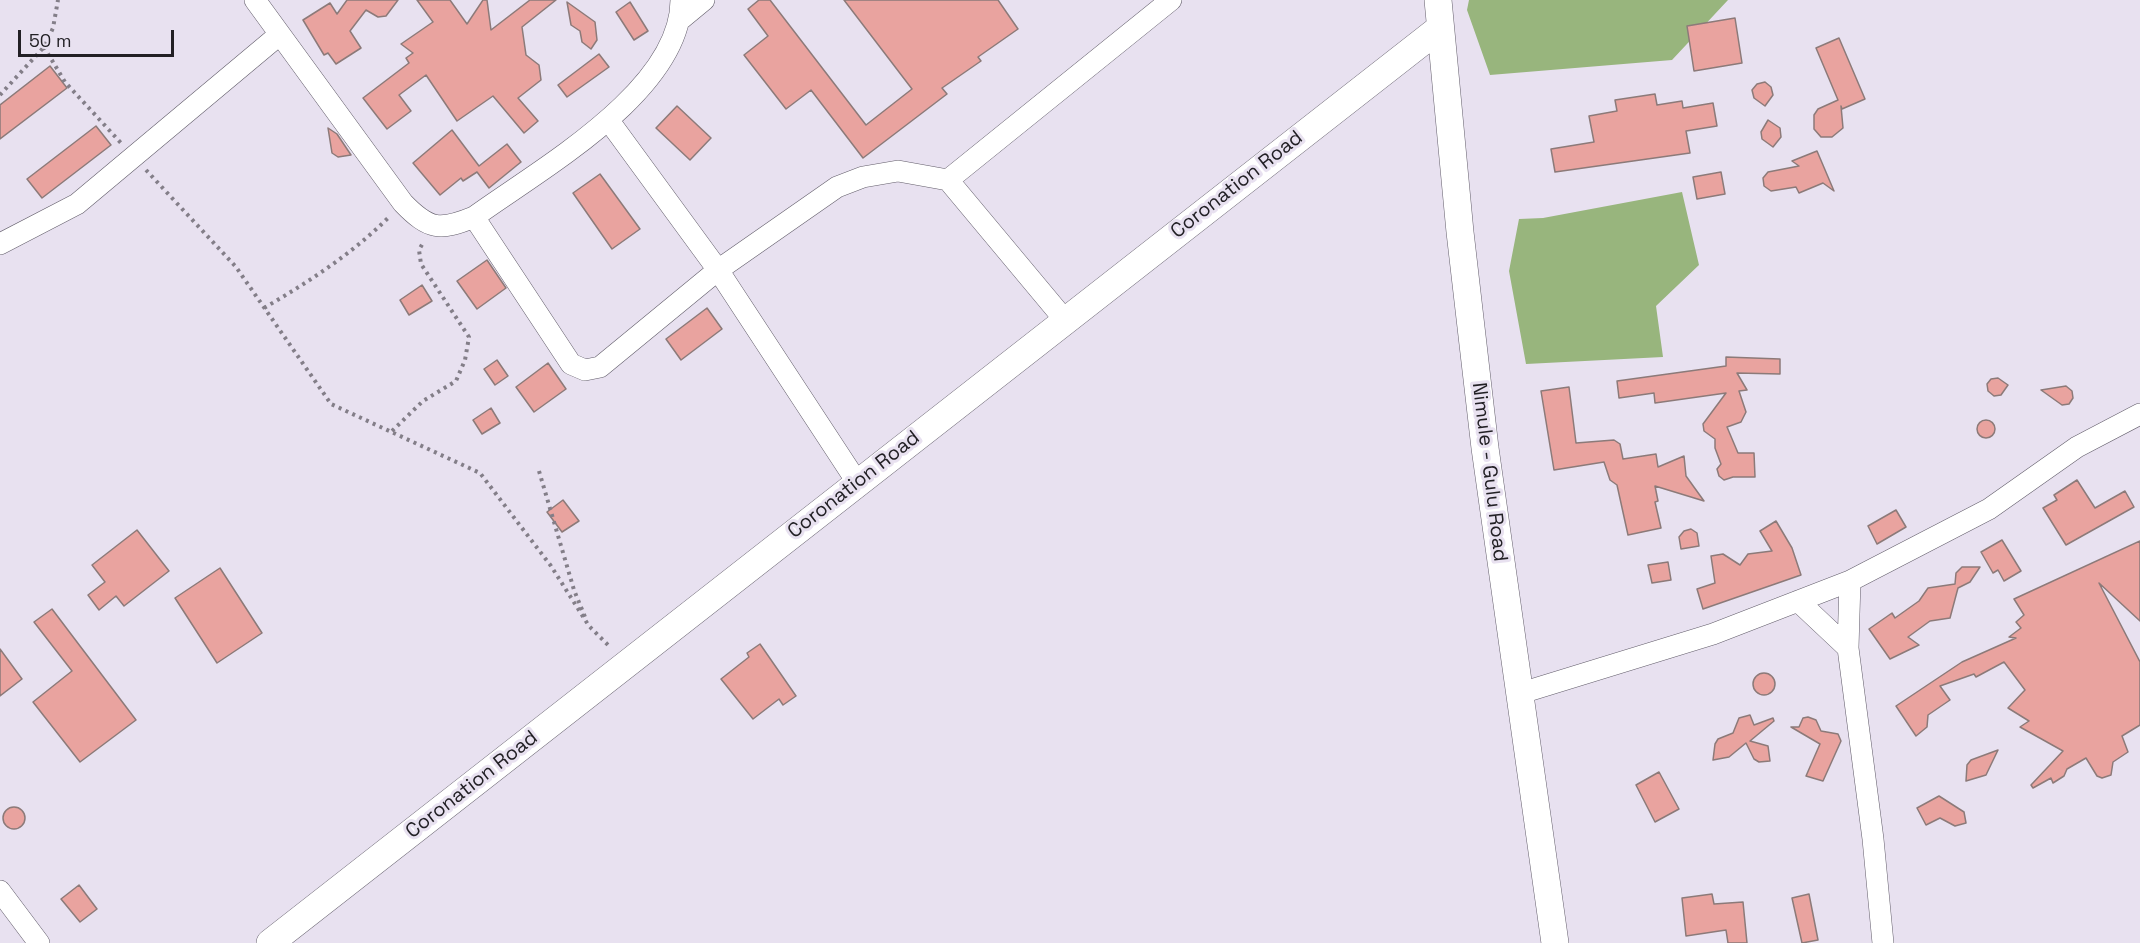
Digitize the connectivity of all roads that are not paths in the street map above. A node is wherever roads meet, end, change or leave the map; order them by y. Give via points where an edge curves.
1 (255, 0) edge
2 (704, 0) edge
3 (1171, 0) edge
4 (1438, 0) edge
5 (681, 9) edge
6 (1440, 28) junction
7 (279, 35) junction
8 (609, 121) junction
9 (948, 180) junction
10 (474, 217) junction
11 (0, 244) edge
12 (718, 270) junction
13 (1064, 320) junction
14 (2140, 414) edge
15 (857, 482) junction
16 (1850, 581) junction
17 (1798, 602) junction
18 (1848, 648) junction
19 (1518, 693) junction
20 (0, 893) edge
21 (39, 943) edge
22 (270, 943) edge
23 (1555, 943) edge
24 (1883, 943) edge

1 - 7 street
2 - 5 street
3 - 9 street
4 - 6 main road, Nimule - Gulu Road
5 - 8 street via 676,34 660,61
6 - 13 main road, Coronation Road
6 - 19 main road, Nimule - Gulu Road via 1480,403
7 - 10 street via 420,221 431,227
7 - 11 street via 77,204
8 - 10 street
8 - 12 street
9 - 12 street via 898,171 846,184
9 - 13 street
10 - 12 street via 570,364 585,370 600,367
12 - 15 street
13 - 15 main road, Coronation Road
14 - 16 street via 2077,447 1989,509
15 - 22 main road, Coronation Road
16 - 17 street
16 - 18 street
17 - 18 street
17 - 19 street via 1713,634
18 - 24 street
19 - 23 main road, Nimule - Gulu Road
20 - 21 street

